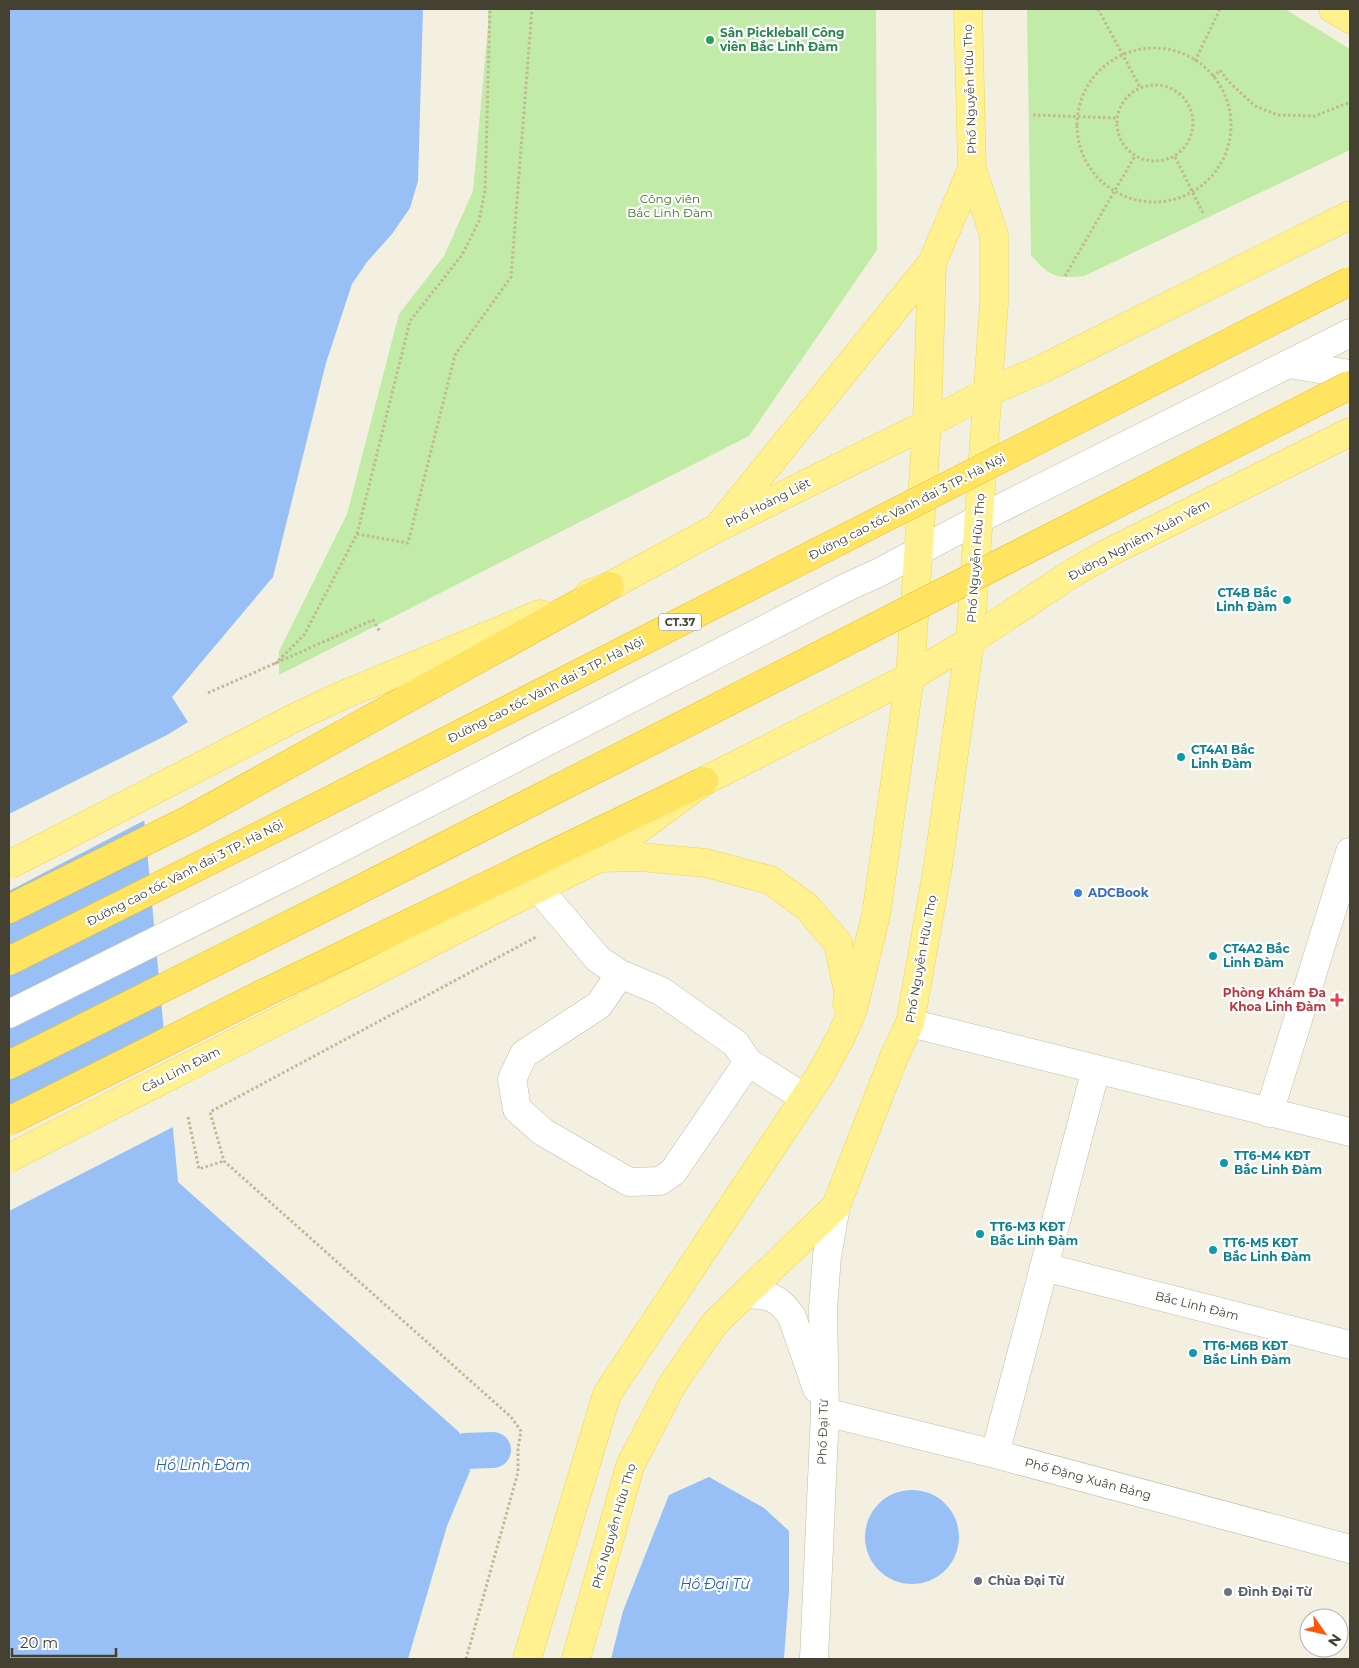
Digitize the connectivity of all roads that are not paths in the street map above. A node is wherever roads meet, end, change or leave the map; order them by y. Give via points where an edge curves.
1 (968, 9) edge
2 (1333, 9) edge
3 (1350, 20) edge
4 (972, 169) junction
5 (1350, 215) edge
6 (932, 263) junction
7 (1350, 281) edge
8 (1350, 333) edge
9 (1289, 364) junction
10 (1350, 374) edge
11 (1350, 385) edge
12 (988, 392) junction
13 (928, 424) junction
14 (1350, 432) edge
15 (979, 519) junction
16 (717, 528) junction
17 (918, 552) junction
18 (610, 586) junction
19 (970, 641) junction
20 (910, 677) junction
21 (704, 782) junction
22 (1350, 852) edge
23 (599, 858) junction
24 (9, 866) edge
25 (538, 888) junction
26 (9, 909) edge
27 (9, 961) edge
28 (620, 974) junction
29 (9, 1014) edge
30 (910, 1023) junction
31 (845, 1027) junction
32 (748, 1062) junction
33 (9, 1065) edge
34 (1096, 1069) junction
35 (805, 1098) junction
36 (1269, 1113) junction
37 (9, 1121) edge
38 (1350, 1132) edge
39 (9, 1158) edge
40 (836, 1206) junction
41 (1044, 1267) junction
42 (745, 1294) junction
43 (1350, 1345) edge
44 (825, 1412) junction
45 (995, 1454) junction
46 (1350, 1549) edge
47 (526, 1659) edge
48 (576, 1659) edge
49 (814, 1659) edge

1 - 4 main road, Phố Nguyễn Hữu Thọ
2 - 3 main road
4 - 6 main road, Phố Nguyễn Hữu Thọ
4 - 12 main road, Phố Nguyễn Hữu Thọ via 994,235 994,303
5 - 12 main road via 1042,369
6 - 13 main road, Phố Nguyễn Hữu Thọ
6 - 16 main road
7 - 27 highway, Đường cao tốc Vành đai 3 TP. Hà Nội / CT.37, bridge
8 - 9 street
9 - 10 street
9 - 15 street
11 - 33 highway, bridge
12 - 13 main road
12 - 15 main road, Phố Nguyễn Hữu Thọ
13 - 16 main road, Phố Hoàng Liệt
13 - 17 main road, Phố Nguyễn Hữu Thọ
14 - 19 main road, Đường Nghiêm Xuân Yêm via 1074,572
15 - 17 street
15 - 19 main road, Phố Nguyễn Hữu Thọ
16 - 18 main road, Phố Hoàng Liệt
17 - 20 main road, Phố Nguyễn Hữu Thọ
17 - 29 street, bridge via 292,873
18 - 24 main road, Phố Hoàng Liệt, bridge via 343,695
18 - 26 highway via 190,818
19 - 20 main road, Đường Nghiêm Xuân Yêm
19 - 30 main road, Phố Nguyễn Hữu Thọ via 938,866
20 - 21 main road
20 - 31 main road, Phố Nguyễn Hữu Thọ via 876,915 853,1009
21 - 23 main road, Cầu Linh Đàm
21 - 37 highway, bridge via 264,993
22 - 36 street
23 - 25 main road, Cầu Linh Đàm
23 - 31 main road via 640,857 706,863 770,880 806,906 838,943 848,992
25 - 28 street via 598,960
25 - 39 main road, Cầu Linh Đàm, bridge
28 - 32 street via 661,991 736,1044
28 - 32 street via 599,1005 524,1054 512,1079 517,1108 543,1132 629,1182 660,1181 673,1172
30 - 34 street
30 - 40 main road, Phố Nguyễn Hữu Thọ
31 - 35 main road, Phố Nguyễn Hữu Thọ
32 - 35 street
34 - 36 street
34 - 41 street
35 - 47 main road, Phố Nguyễn Hữu Thọ via 606,1394
36 - 38 street
40 - 42 main road, Phố Nguyễn Hữu Thọ
40 - 44 street, Phố Đại Từ via 827,1256 823,1309
41 - 43 street, Bắc Linh Đàm
41 - 45 street
42 - 44 street via 767,1295 786,1308
42 - 48 main road, Phố Nguyễn Hữu Thọ via 715,1323 673,1383 630,1466
44 - 45 street, Phố Đặng Xuân Bảng
44 - 49 street, Phố Đại Từ
45 - 46 street, Phố Đặng Xuân Bảng

